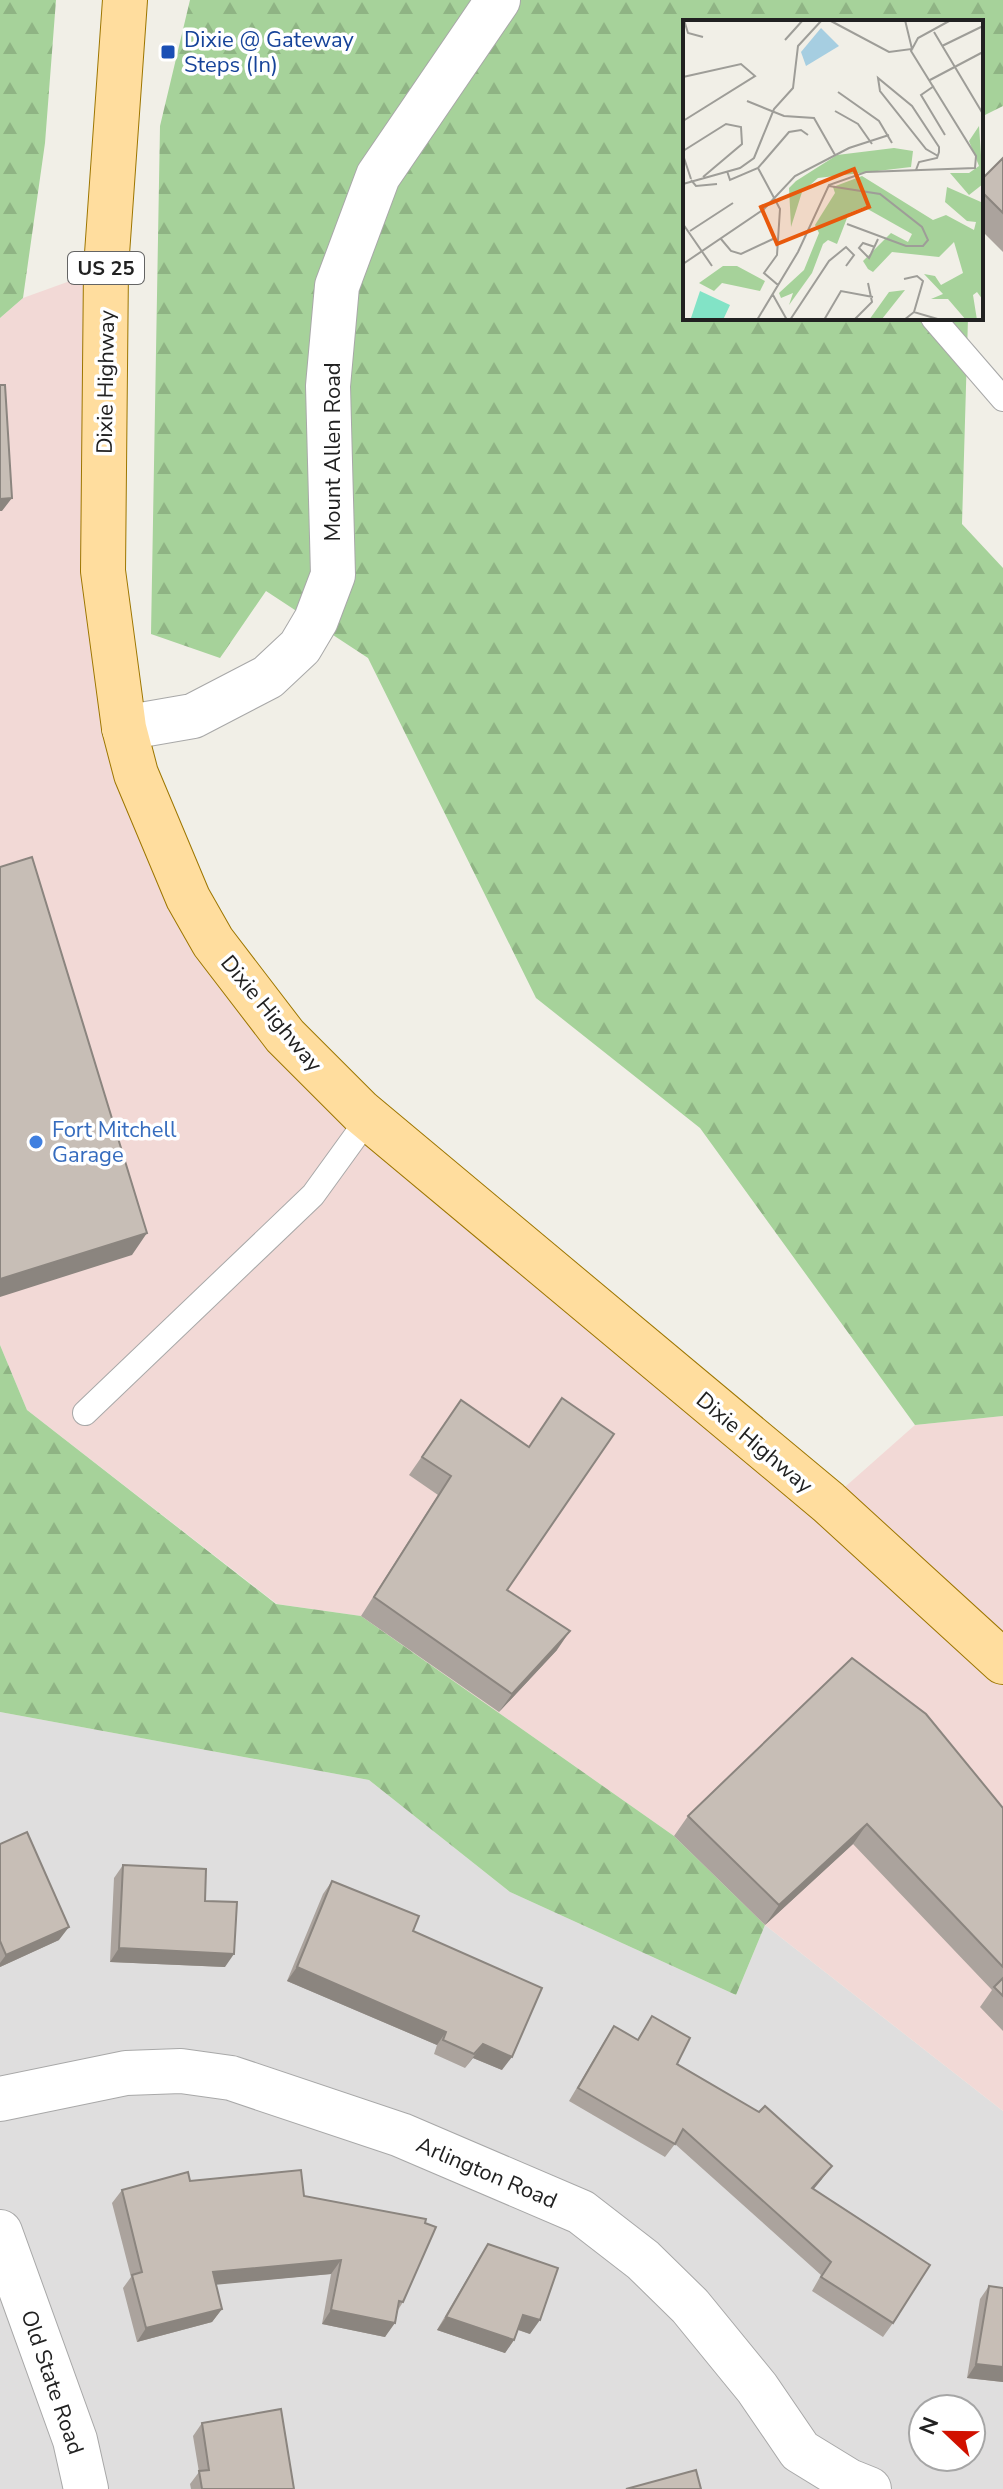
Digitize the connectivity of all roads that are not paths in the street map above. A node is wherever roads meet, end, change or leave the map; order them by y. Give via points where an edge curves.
1 (125, 0) edge
2 (498, 0) edge
3 (935, 320) edge
4 (1003, 399) edge
5 (124, 728) junction
6 (368, 1119) junction
7 (85, 1413) dead end
8 (1003, 1662) edge
9 (0, 2099) edge
10 (0, 2232) edge
11 (855, 2486) edge
12 (86, 2489) edge

1 - 5 main road, Dixie Highway / US 25 via 106,268 103,571
2 - 5 street, Mount Allen Road via 378,176 337,286 328,386 333,575 316,620 300,647 268,677 193,716
3 - 4 lane
5 - 6 main road, Dixie Highway / US 25 via 136,774 188,898 213,942 285,1036
6 - 7 lane via 313,1195
6 - 8 main road, Dixie Highway / US 25 via 828,1502
9 - 11 street, Arlington Road via 126,2073 181,2071 231,2078 401,2135 581,2212 643,2260 690,2306 800,2451
10 - 12 street, Old State Road via 75,2440

